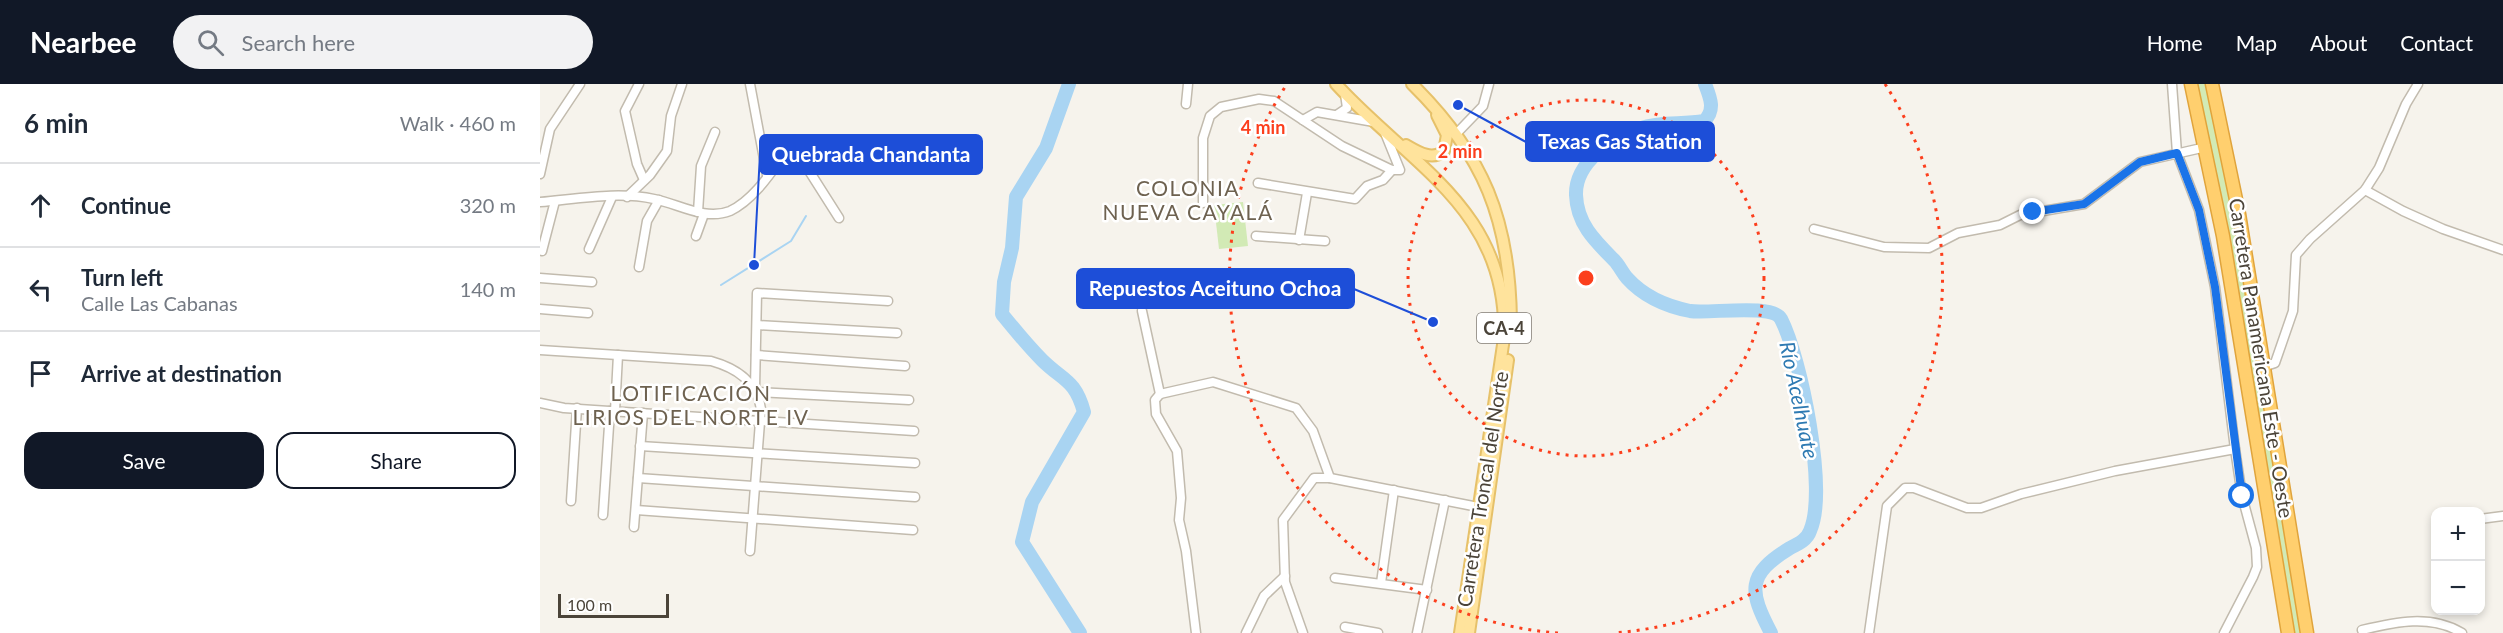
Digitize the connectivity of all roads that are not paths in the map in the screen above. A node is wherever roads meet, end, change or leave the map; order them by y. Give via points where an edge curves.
1 (580, 84) edge
2 (639, 84) edge
3 (682, 84) edge
4 (750, 84) edge
5 (1188, 84) edge
6 (1336, 84) edge
7 (1412, 84) edge
8 (1489, 84) edge
9 (2172, 84) edge
10 (2191, 84) edge
11 (2212, 84) edge
12 (2418, 84) edge
13 (1345, 94) junction
14 (1429, 101) junction
15 (1186, 104) dead end
16 (1338, 114) junction
17 (1304, 120) junction
18 (1374, 122) junction
19 (715, 132) dead end
20 (1457, 133) junction
21 (1389, 136) junction
22 (2206, 147) junction
23 (2177, 153) junction
24 (1392, 170) junction
25 (540, 174) edge
26 (767, 175) junction
27 (644, 180) junction
28 (1258, 183) dead end
29 (2365, 190) junction
30 (1307, 192) junction
31 (612, 197) junction
32 (627, 197) junction
33 (659, 200) junction
34 (555, 201) junction
35 (540, 202) edge
36 (1203, 203) dead end
37 (701, 213) junction
38 (839, 218) dead end
39 (1815, 229) dead end
40 (696, 236) dead end
41 (1256, 236) dead end
42 (1299, 240) junction
43 (1325, 241) dead end
44 (589, 249) dead end
45 (2503, 250) edge
46 (542, 251) dead end
47 (639, 267) dead end
48 (540, 278) edge
49 (592, 282) dead end
50 (888, 301) dead end
51 (540, 309) edge
52 (1142, 311) dead end
53 (588, 314) dead end
54 (757, 325) junction
55 (897, 333) dead end
56 (540, 351) edge
57 (618, 355) junction
58 (756, 355) junction
59 (905, 366) dead end
60 (2263, 367) junction
61 (756, 390) junction
62 (1160, 394) junction
63 (909, 400) dead end
64 (540, 403) edge
65 (577, 408) junction
66 (612, 411) junction
67 (643, 413) junction
68 (760, 421) junction
69 (914, 431) dead end
70 (640, 446) junction
71 (2235, 449) junction
72 (758, 453) junction
73 (915, 463) dead end
74 (638, 478) junction
75 (1330, 478) junction
76 (755, 486) junction
77 (1395, 490) junction
78 (915, 497) dead end
79 (1445, 500) junction
80 (571, 501) dead end
81 (1478, 507) junction
82 (636, 510) junction
83 (603, 515) dead end
84 (2503, 516) edge
85 (753, 518) junction
86 (2485, 518) edge
87 (634, 527) dead end
88 (913, 530) dead end
89 (750, 551) dead end
90 (1285, 576) junction
91 (1335, 578) dead end
92 (1381, 583) junction
93 (1427, 590) junction
94 (1346, 627) dead end
95 (2362, 630) dead end
96 (1196, 633) edge
97 (1245, 633) edge
98 (1303, 633) edge
99 (1378, 633) edge
100 (1417, 633) edge
101 (1460, 633) edge
102 (1469, 633) edge
103 (1869, 633) edge
104 (2224, 633) edge
105 (2288, 633) edge
106 (2307, 633) edge
107 (2462, 633) edge

1 - 25 street via 550,129
2 - 27 street via 625,111
3 - 27 street via 667,151
4 - 26 street
5 - 15 street
6 - 13 main road, Carretera Troncal del Norte / CA-4
7 - 14 main road, Carretera Troncal del Norte / CA-4
8 - 20 street via 1483,106
9 - 23 street
10 - 22 highway, Carretera Panamericana Este - Oeste
11 - 60 highway, Carretera Panamericana Este - Oeste via 2239,214
12 - 29 street
13 - 16 street via 1347,108
13 - 18 main road, Carretera Troncal del Norte / CA-4
14 - 20 main road, Carretera Troncal del Norte / CA-4
14 - 21 main road via 1447,135 1444,151 1427,155
16 - 17 street via 1317,112
16 - 18 street
17 - 24 street via 1342,146
17 - 36 street via 1266,99 1215,111 1203,138
18 - 21 main road, Carretera Troncal del Norte / CA-4
19 - 37 street via 701,166
20 - 102 main road, Carretera Troncal del Norte / CA-4 via 1484,179 1502,231 1511,305 1510,348
21 - 24 street via 1400,170
21 - 81 main road, Carretera Troncal del Norte / CA-4 via 1447,188 1465,210 1487,248 1502,297 1504,338
22 - 23 street
22 - 105 highway, Carretera Panamericana Este - Oeste
23 - 39 street via 2140,162 2084,204 2020,215 2000,225 1958,233 1929,248 1884,247
23 - 71 street via 2199,210 2215,287
24 - 30 street via 1355,199
26 - 37 street via 732,210
26 - 38 street via 792,144
27 - 32 street
28 - 30 street
29 - 45 street via 2442,229
29 - 60 street via 2296,255 2293,311 2275,363
30 - 42 street
31 - 32 street
31 - 34 street
31 - 44 street
32 - 33 street
33 - 37 street
33 - 47 street via 647,220
34 - 35 street
34 - 46 street
37 - 40 street
41 - 42 street
42 - 43 street
48 - 49 street
50 - 54 street via 757,293
51 - 53 street
52 - 62 street
54 - 55 street
54 - 58 street
56 - 57 street
57 - 61 street via 711,361 733,369
57 - 66 street
58 - 59 street
58 - 61 street
60 - 106 highway, Carretera Panamericana Este - Oeste
61 - 63 street
61 - 68 street
62 - 75 street via 1213,382 1296,408 1313,431
62 - 96 street via 1155,400 1156,414 1177,451 1179,520
64 - 65 street
65 - 66 street
65 - 80 street
66 - 67 street
66 - 83 street
67 - 68 street
67 - 70 street
68 - 69 street
68 - 72 street
70 - 72 street
70 - 74 street
71 - 103 street via 2115,471 1981,508 1967,508 1905,488 1887,506
71 - 104 street via 2242,496 2254,533 2257,567
72 - 73 street
72 - 76 street
74 - 76 street
74 - 82 street
75 - 77 street
75 - 90 street via 1314,478 1283,520
76 - 78 street
76 - 85 street
77 - 79 street
77 - 92 street
79 - 81 street
79 - 93 street
81 - 101 main road, Carretera Troncal del Norte / CA-4
82 - 85 street
82 - 87 street
84 - 86 street
85 - 88 street
85 - 89 street
90 - 97 street via 1264,596
90 - 98 street
91 - 92 street
92 - 93 street
93 - 100 street
94 - 99 street
95 - 107 street via 2393,622 2424,621

